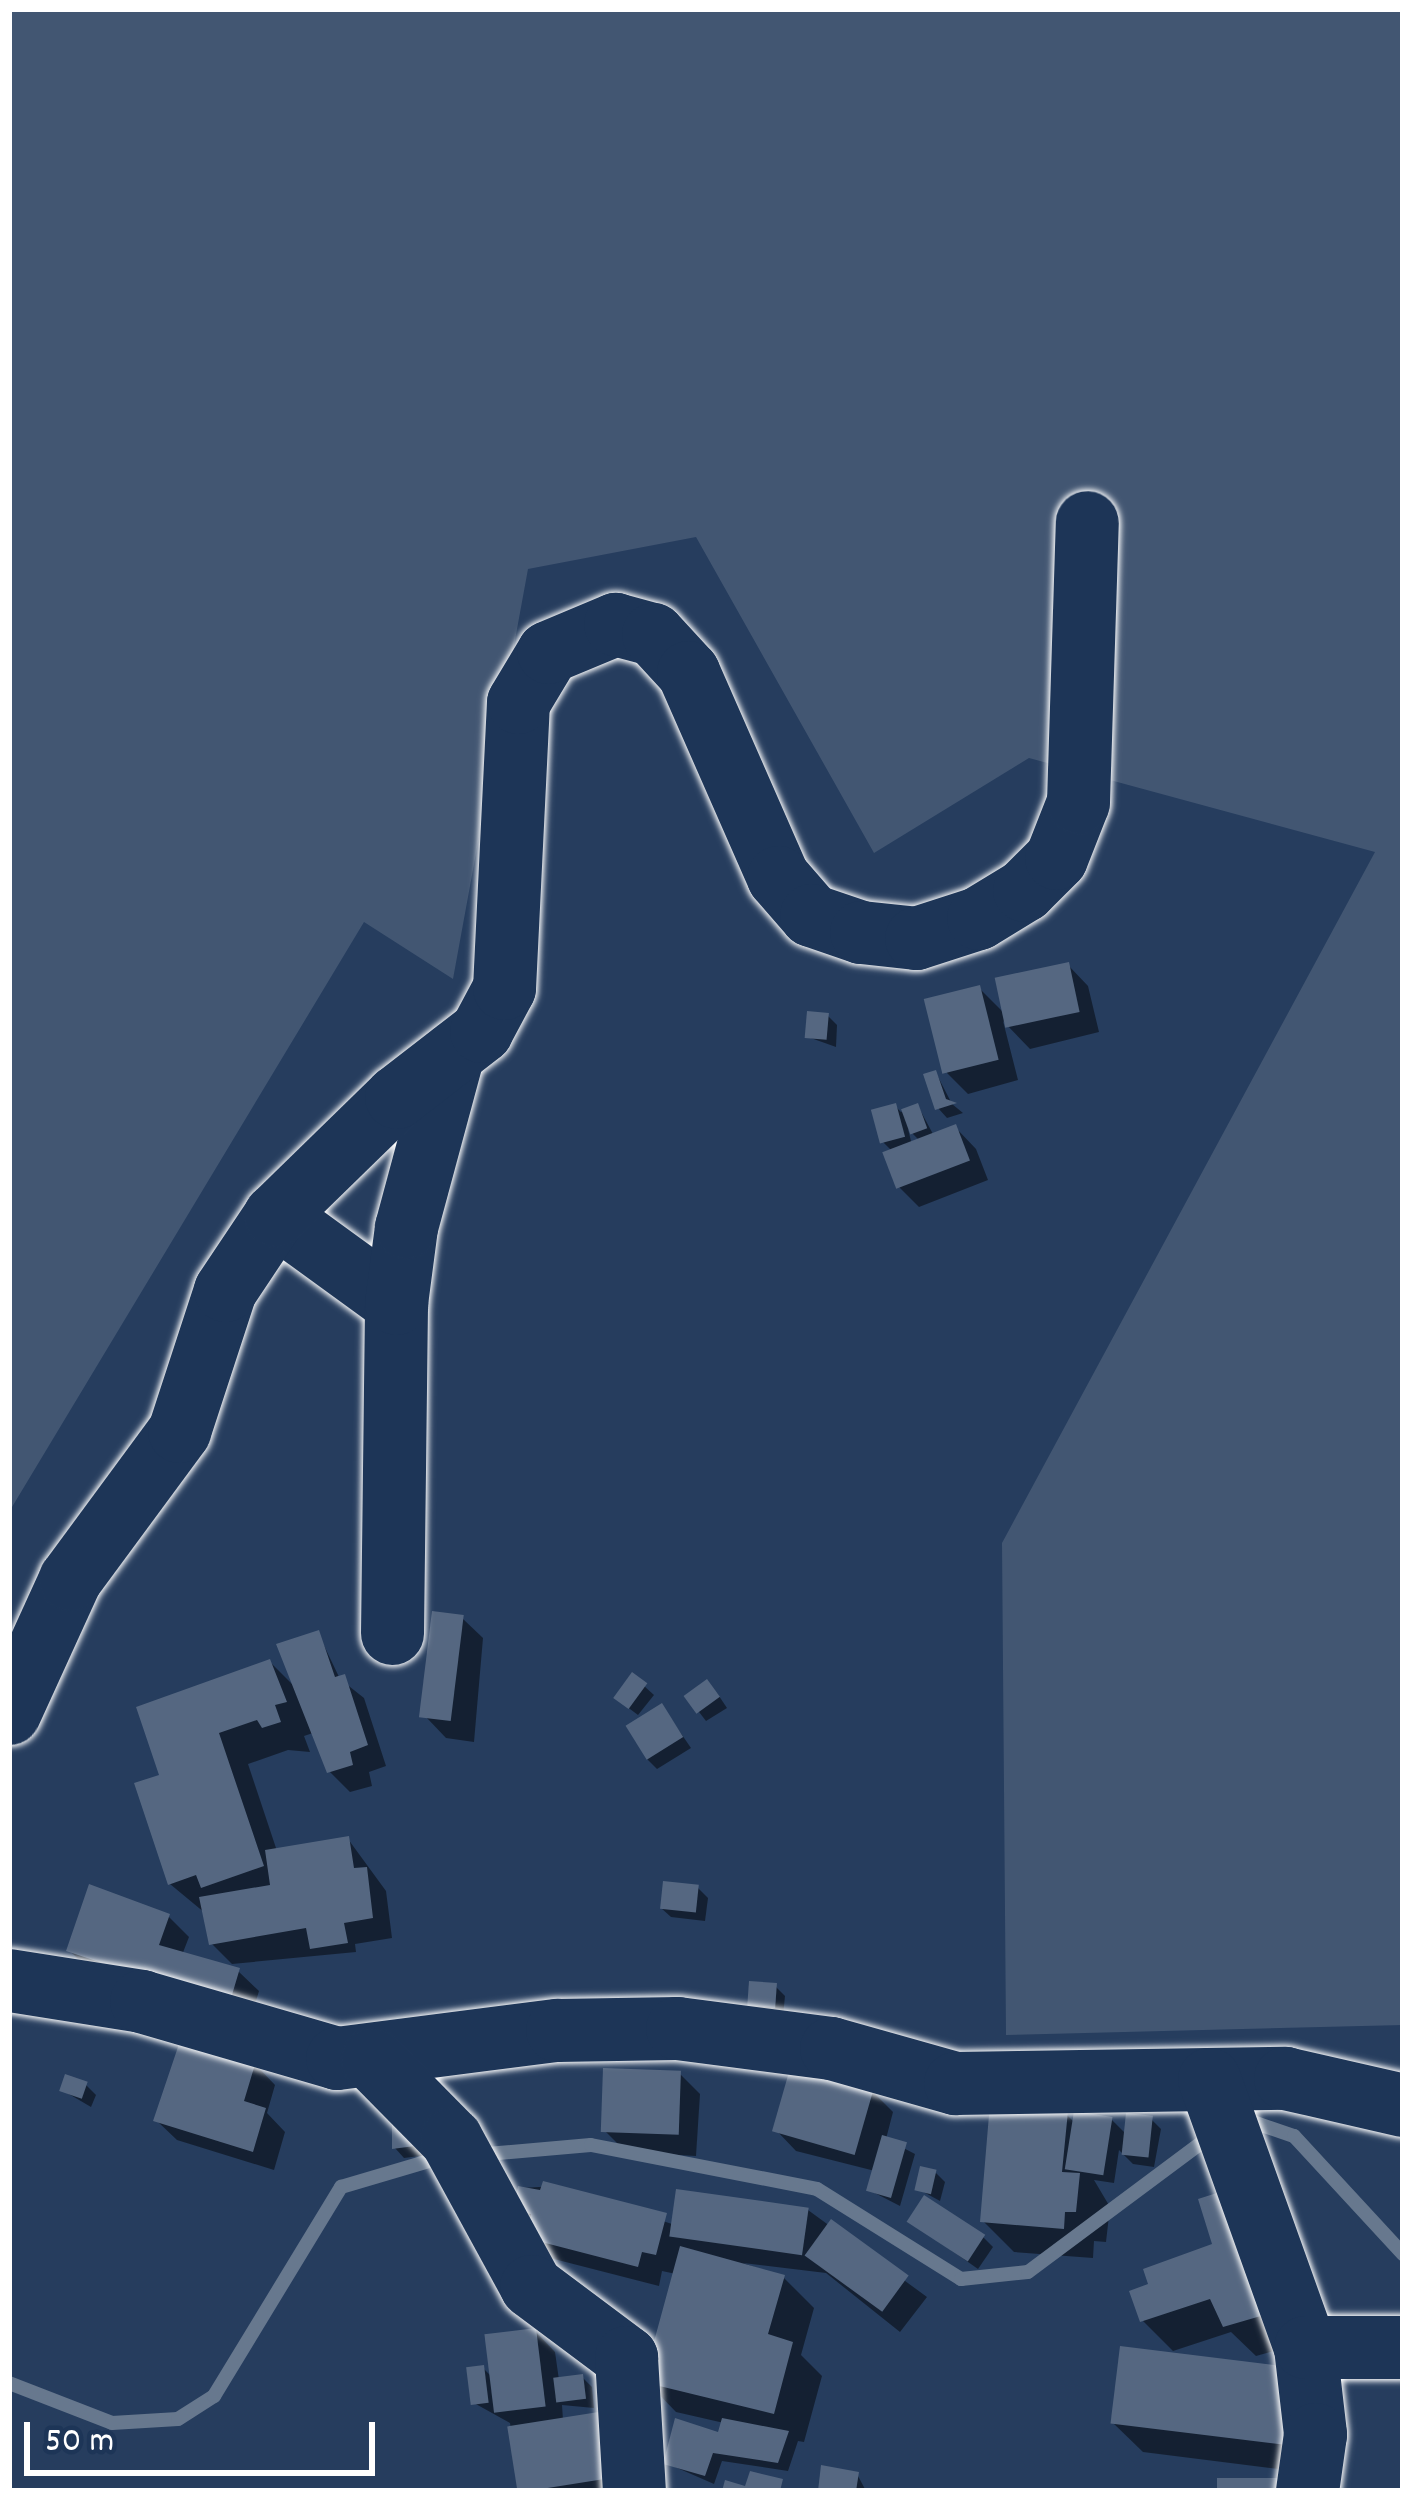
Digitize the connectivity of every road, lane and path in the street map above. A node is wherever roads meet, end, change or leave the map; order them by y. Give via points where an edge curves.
1 (1087, 522) dead end
2 (453, 1053) junction
3 (275, 1215) junction
4 (396, 1303) junction
5 (392, 1633) dead end
6 (9, 1713) edge
7 (9, 1980) edge
8 (372, 2059) junction
9 (1403, 2105) edge
10 (1222, 2109) junction
11 (1305, 2347) junction
12 (1403, 2347) edge
13 (634, 2491) edge
14 (1306, 2491) edge

1 - 2 street via 1078,802 1056,858 1024,890 977,918 916,938 811,915 778,877 688,672 653,634 615,624 548,652 518,702 504,988 482,1031
2 - 3 street
2 - 4 street via 406,1227
3 - 4 street
3 - 6 street via 225,1290 179,1431 70,1579
4 - 5 street
7 - 8 street via 141,2001 299,2050
8 - 10 street via 557,2030 676,2028 831,2048 955,2083
8 - 13 street via 461,2160 531,2286 626,2357
9 - 10 street via 1285,2078
10 - 11 street
11 - 12 street
11 - 14 street via 1315,2434

